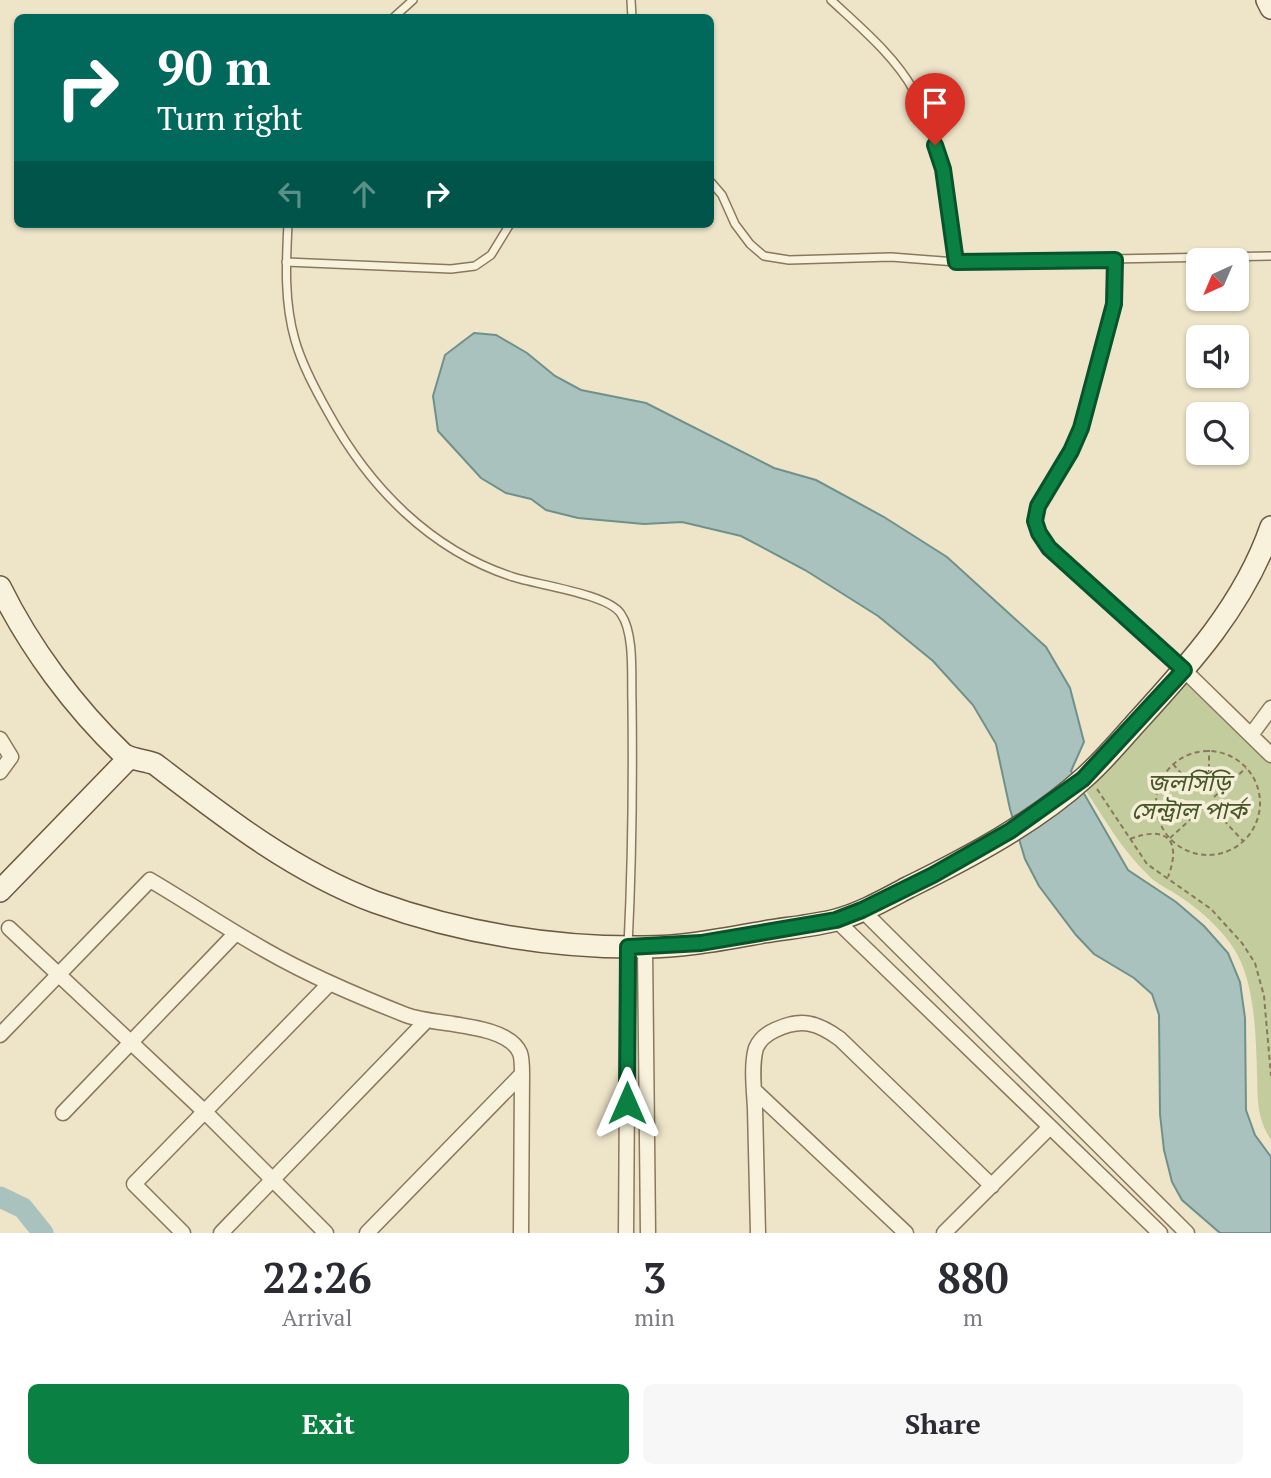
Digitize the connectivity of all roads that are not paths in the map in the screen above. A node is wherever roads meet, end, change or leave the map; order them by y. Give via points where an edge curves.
1 (413, 0) edge
2 (831, 0) edge
3 (1268, 0) edge
4 (1271, 8) edge
5 (397, 14) edge
6 (714, 186) edge
7 (288, 228) edge
8 (508, 228) edge
9 (1271, 256) edge
10 (1115, 260) junction
11 (286, 262) junction
12 (956, 262) junction
13 (1271, 527) edge
14 (0, 587) edge
15 (1184, 670) junction
16 (1271, 708) edge
17 (1251, 735) junction
18 (0, 739) edge
19 (1271, 755) edge
20 (129, 758) junction
21 (0, 772) edge
22 (0, 891) edge
23 (862, 910) junction
24 (836, 920) junction
25 (9, 928) dead end
26 (236, 933) junction
27 (637, 947) junction
28 (60, 975) junction
29 (330, 983) junction
30 (427, 1020) junction
31 (0, 1035) edge
32 (130, 1041) junction
33 (522, 1074) junction
34 (754, 1090) junction
35 (205, 1112) junction
36 (63, 1114) dead end
37 (1050, 1127) junction
38 (274, 1181) junction
39 (992, 1186) junction
40 (183, 1233) edge
41 (221, 1233) edge
42 (326, 1233) edge
43 (367, 1233) edge
44 (521, 1233) edge
45 (626, 1233) edge
46 (648, 1233) edge
47 (758, 1233) edge
48 (906, 1233) edge
49 (944, 1233) edge
50 (1160, 1233) edge
51 (1187, 1233) edge

1 - 5 lane
2 - 12 lane via 890,58 914,90 943,169
3 - 4 street
6 - 12 lane via 735,224 764,256
7 - 11 lane
8 - 11 lane via 491,255 475,267
9 - 10 lane
10 - 12 lane
10 - 15 lane via 1114,304 1081,428 1038,506 1035,521 1049,548
11 - 27 lane via 295,340 314,387 374,482 444,545 531,583 607,601 623,615 631,656 631,881
13 - 15 street via 1232,608
14 - 20 street via 44,660 87,716
15 - 17 street
15 - 23 street via 1089,783 933,875
16 - 17 street
17 - 19 street
18 - 21 street via 11,758
20 - 22 street
20 - 27 street via 155,764 281,856 374,901 486,933
23 - 24 street
23 - 51 street
24 - 27 street via 701,943
24 - 37 street
25 - 28 street
26 - 28 street via 150,880
26 - 29 street
26 - 32 street
27 - 45 street
27 - 46 street
28 - 31 street
28 - 32 street
29 - 30 street
29 - 35 street
30 - 33 street via 498,1034 520,1053
30 - 38 street
32 - 35 street
32 - 36 street
33 - 43 street
33 - 44 street
34 - 39 street via 755,1051 768,1033 801,1022 827,1030
34 - 47 street
34 - 48 street
35 - 38 street
35 - 40 street via 134,1184
37 - 39 street
37 - 50 street
38 - 41 street
38 - 42 street
39 - 49 street

